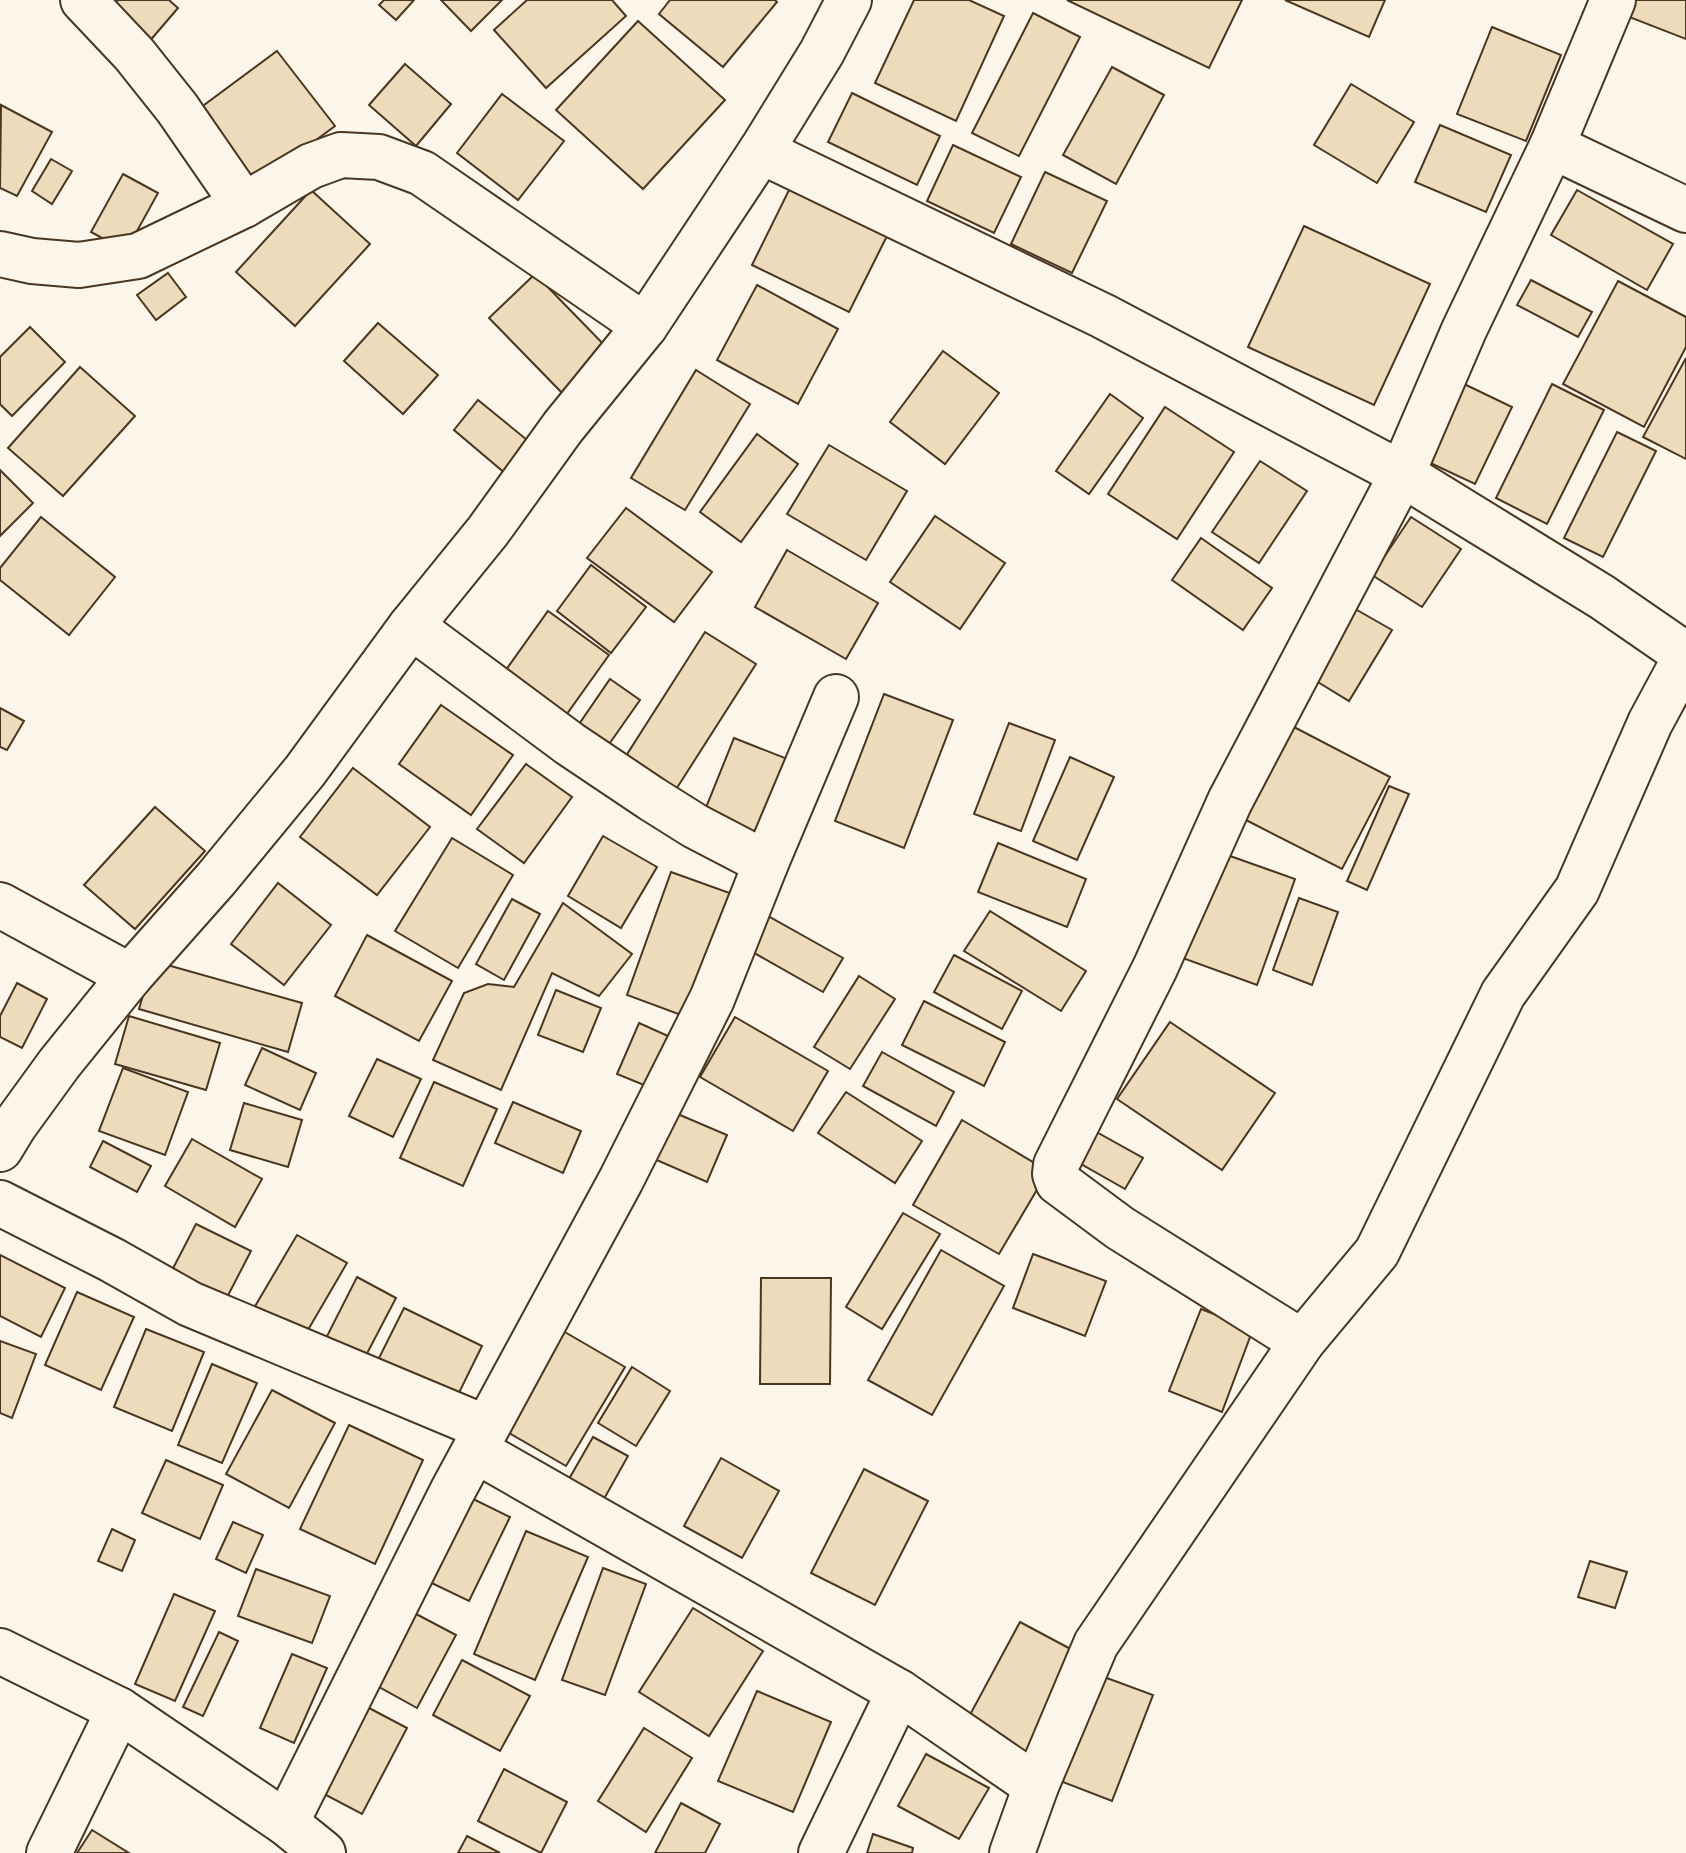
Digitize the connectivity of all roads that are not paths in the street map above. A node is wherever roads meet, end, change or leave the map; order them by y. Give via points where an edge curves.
1 (83, 0) edge
2 (849, 0) edge
3 (1613, 0) edge
4 (1552, 146) junction
5 (761, 151) junction
6 (244, 205) junction
7 (1686, 210) edge
8 (0, 254) edge
9 (645, 326) junction
10 (1402, 474) junction
11 (411, 626) junction
12 (1686, 656) edge
13 (836, 697) dead end
14 (766, 863) junction
15 (0, 905) edge
16 (130, 976) junction
17 (0, 1149) edge
18 (0, 1203) edge
19 (1302, 1342) junction
20 (480, 1439) junction
21 (0, 1651) edge
22 (899, 1692) junction
23 (119, 1710) junction
24 (1036, 1786) junction
25 (286, 1823) junction
26 (49, 1853) edge
27 (323, 1853) edge
28 (821, 1853) edge
29 (1012, 1853) edge

1 - 6 street via 177,108
2 - 5 street
3 - 4 street
4 - 7 street
4 - 10 street
5 - 9 street
5 - 10 street via 1103,316
6 - 8 street via 138,256 79,265
6 - 9 street via 341,155 379,157 422,173
9 - 11 street
10 - 12 street via 1602,597
10 - 19 street via 1230,801 1155,968 1056,1165 1058,1182 1098,1214
11 - 14 street via 640,791
11 - 16 street via 305,771
12 - 19 street via 1650,723 1577,890 1503,994 1377,1252
13 - 14 street
14 - 20 street via 712,999
15 - 16 street
16 - 17 street
18 - 20 street via 190,1304
19 - 24 street via 1096,1644
20 - 22 street
20 - 25 street
21 - 23 street
22 - 24 street
22 - 28 street
23 - 25 street
23 - 26 street
24 - 29 street
25 - 27 street

